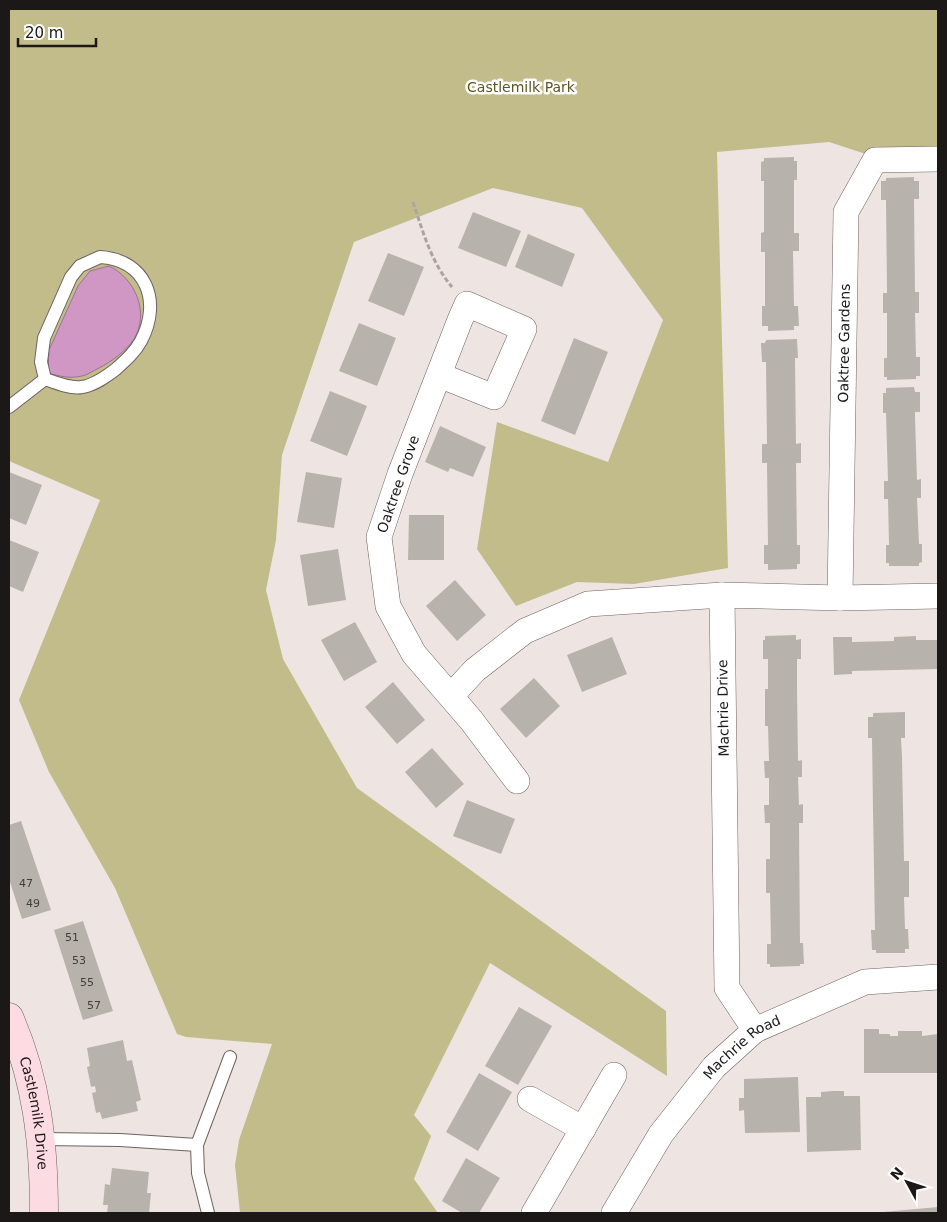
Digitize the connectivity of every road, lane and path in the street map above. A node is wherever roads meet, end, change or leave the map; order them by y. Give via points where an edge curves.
1 (938, 158) edge
2 (413, 202) dead end
3 (467, 304) junction
4 (439, 375) junction
5 (45, 380) junction
6 (9, 407) edge
7 (722, 595) junction
8 (938, 596) edge
9 (840, 598) junction
10 (450, 696) junction
11 (517, 781) dead end
12 (938, 977) edge
13 (9, 1017) edge
14 (755, 1030) junction
15 (230, 1057) dead end
16 (614, 1075) dead end
17 (530, 1098) dead end
18 (583, 1129) junction
19 (42, 1139) junction
20 (197, 1145) junction
21 (44, 1213) edge
22 (208, 1213) edge
23 (534, 1213) edge
24 (614, 1213) edge

1 - 9 street, Oaktree Gardens via 876,160 846,212
2 - 3 path via 439,272
3 - 4 street, Oaktree Grove
3 - 4 street via 524,329 494,396
4 - 10 street, Oaktree Grove via 379,537 388,606 414,654
5 - 5 lane via 41,362 44,338 71,277 80,266 100,257 115,258 131,266 144,280 151,302 142,340 131,356 105,378 82,387
5 - 6 lane
7 - 9 street
7 - 10 street via 588,604 525,631 476,670
7 - 14 street, Machrie Drive via 727,988
8 - 9 street
10 - 11 street, Oaktree Grove
12 - 14 street, Machrie Road via 865,982
13 - 19 street, Castlemilk Drive via 37,1103
14 - 24 street, Machrie Road via 714,1067 661,1134
15 - 20 lane
16 - 18 street
17 - 18 street
18 - 23 street
19 - 20 lane
19 - 21 street, Castlemilk Drive
20 - 22 lane via 198,1172

